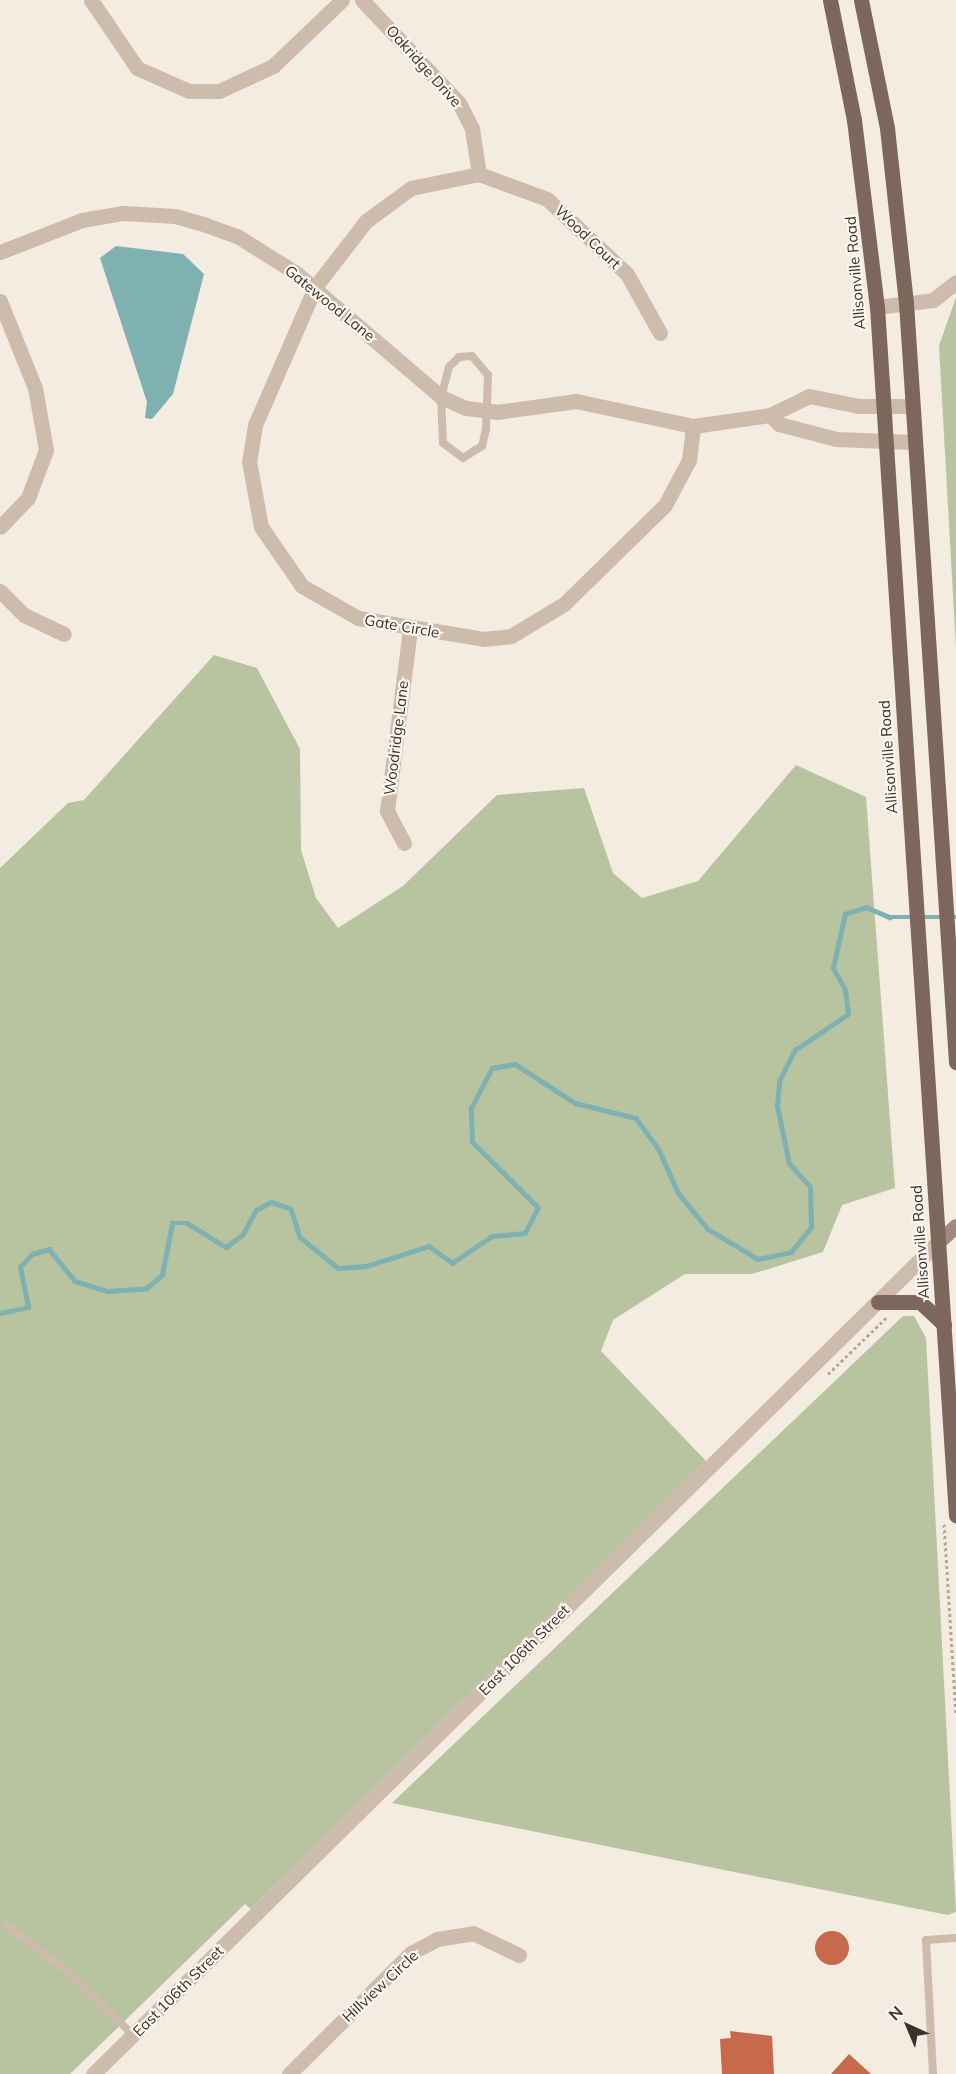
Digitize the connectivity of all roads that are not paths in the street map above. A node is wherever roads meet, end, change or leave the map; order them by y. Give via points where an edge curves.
1 (91, 0) edge
2 (342, 0) edge
3 (362, 0) edge
4 (830, 0) edge
5 (861, 0) edge
6 (479, 174) junction
7 (0, 252) edge
8 (956, 282) edge
9 (315, 287) junction
10 (0, 301) edge
11 (906, 303) junction
12 (877, 307) junction
13 (660, 333) dead end
14 (441, 397) junction
15 (883, 406) junction
16 (912, 406) junction
17 (486, 411) junction
18 (770, 415) junction
19 (693, 426) junction
20 (885, 440) junction
21 (914, 442) junction
22 (0, 527) edge
23 (0, 591) edge
24 (410, 629) junction
25 (64, 634) dead end
26 (404, 843) dead end
27 (956, 1062) edge
28 (956, 1226) edge
29 (938, 1242) junction
30 (878, 1302) junction
31 (944, 1324) junction
32 (956, 1515) edge
33 (8, 1926) dead end
34 (956, 1938) edge
35 (519, 1955) dead end
36 (133, 2035) junction
37 (93, 2074) edge
38 (289, 2074) edge
39 (933, 2074) edge

1 - 2 street via 137,68 180,88 219,91 273,66
3 - 6 street, Oakridge Drive via 459,103 472,129
4 - 12 main road, Allisonville Road via 854,120
5 - 11 main road via 891,158
6 - 9 street, Wood Court via 430,181 389,200
6 - 13 street, Wood Court via 517,183 564,212 641,292
7 - 9 street, Gatewood Lane via 82,220 153,213 237,236
8 - 11 street via 933,300
9 - 14 street, Gatewood Lane
9 - 24 street, Gate Circle via 255,425 249,461 261,527 279,561 327,605 358,618
10 - 22 street via 35,388 46,450 28,498
11 - 12 street
11 - 16 main road
12 - 15 main road, Allisonville Road
14 - 17 street, Gatewood Lane
14 - 17 lane via 449,367 459,357 472,356 488,375
14 - 17 lane via 443,443 464,458 482,446
15 - 16 street, Gatewood Lane
15 - 18 street, Gatewood Lane via 810,396
15 - 20 main road, Allisonville Road
16 - 21 main road
17 - 19 street, Gatewood Lane via 576,400
18 - 19 street, Gatewood Lane
18 - 20 street via 779,424 836,439
19 - 24 street, Gate Circle via 688,460 673,494 547,618 511,636 483,639
20 - 21 street
20 - 29 main road, Allisonville Road
21 - 27 main road
23 - 25 street via 24,615
24 - 26 street, Woodridge Lane via 387,811
28 - 29 main road, East 106th Street
29 - 30 street, East 106th Street
29 - 31 main road, Allisonville Road
30 - 31 main road via 920,1302
30 - 36 street, East 106th Street
31 - 32 main road, Allisonville Road
33 - 36 lane via 68,1972
34 - 39 lane via 926,1940
35 - 38 street, Hillview Circle via 473,1933 436,1939 411,1953
36 - 37 street, East 106th Street

